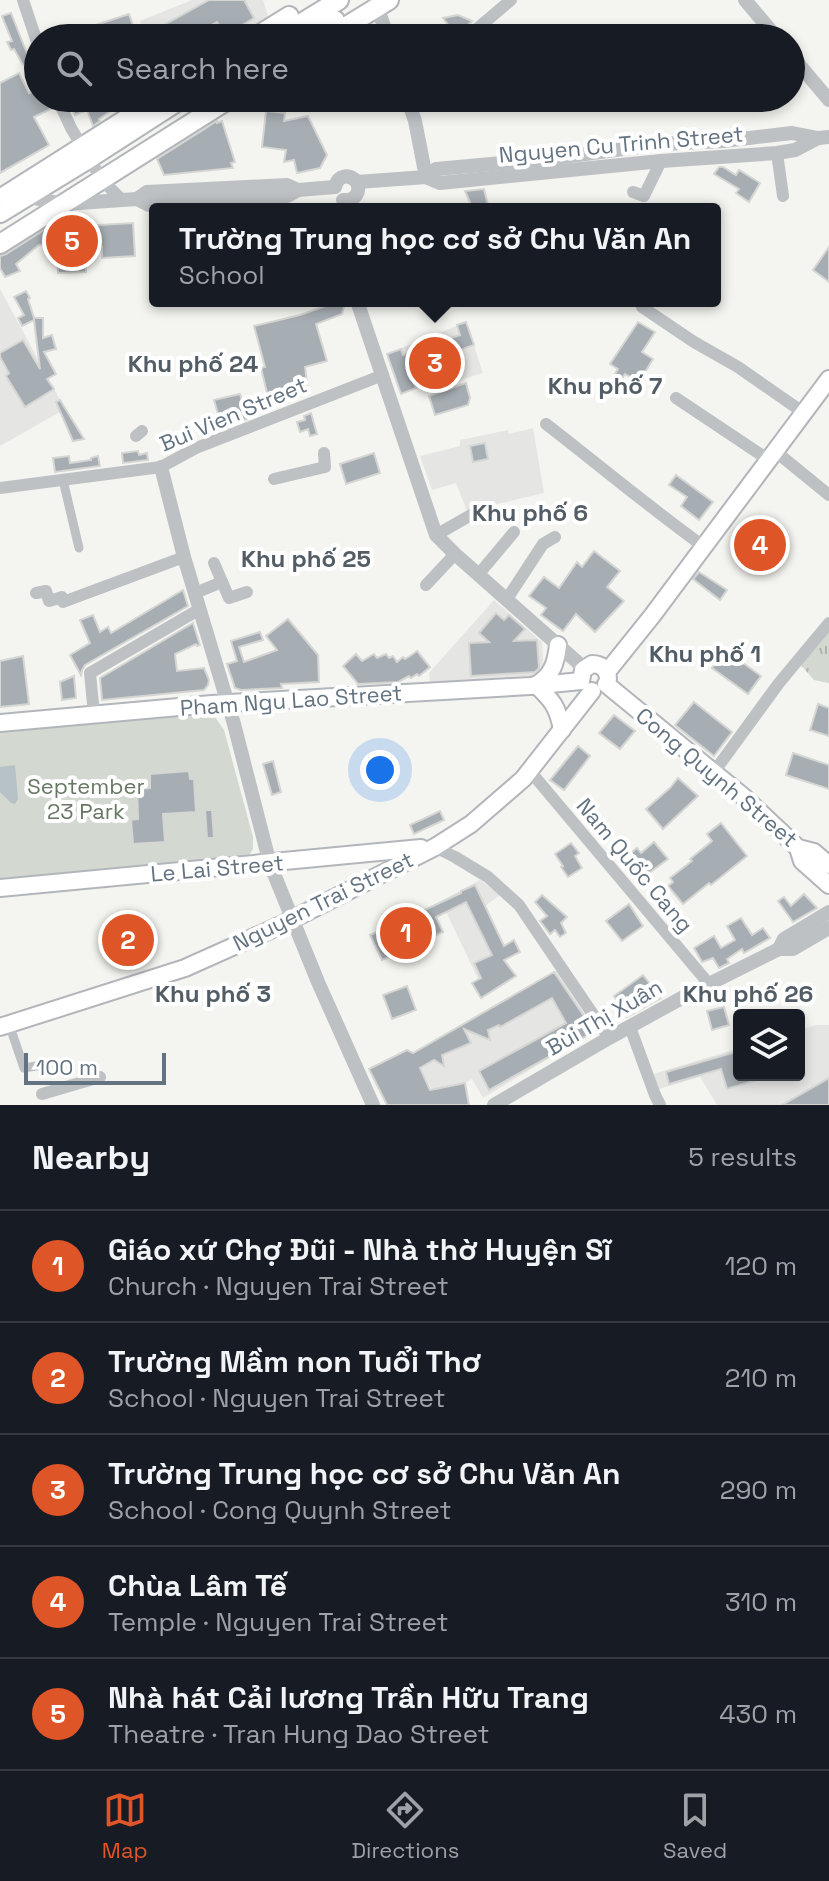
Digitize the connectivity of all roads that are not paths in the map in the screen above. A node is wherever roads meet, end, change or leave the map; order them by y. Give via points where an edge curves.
1 (23, 0) edge
2 (511, 0) edge
3 (745, 0) edge
4 (326, 2) edge
5 (377, 2) edge
6 (31, 24) edge
7 (288, 24) edge
8 (342, 24) edge
9 (384, 24) edge
10 (483, 24) edge
11 (765, 24) edge
12 (805, 72) edge
13 (829, 100) edge
14 (65, 112) edge
15 (148, 112) edge
16 (412, 112) edge
17 (186, 113) edge
18 (823, 137) edge
19 (777, 153) junction
20 (661, 161) junction
21 (93, 164) junction
22 (426, 177) junction
23 (357, 182) junction
24 (335, 187) junction
25 (633, 192) dead end
26 (11, 196) edge
27 (783, 196) dead end
28 (130, 199) junction
29 (56, 202) junction
30 (180, 203) edge
31 (341, 203) edge
32 (346, 203) edge
33 (149, 205) edge
34 (0, 213) edge
35 (0, 231) edge
36 (0, 244) edge
37 (359, 307) edge
38 (642, 307) dead end
39 (383, 375) junction
40 (829, 379) edge
41 (676, 398) dead end
42 (804, 413) junction
43 (546, 424) dead end
44 (324, 453) dead end
45 (772, 455) junction
46 (161, 467) junction
47 (274, 479) dead end
48 (63, 480) junction
49 (0, 488) edge
50 (829, 495) edge
51 (485, 507) dead end
52 (514, 532) dead end
53 (436, 535) junction
54 (555, 537) dead end
55 (703, 546) junction
56 (79, 548) dead end
57 (455, 554) junction
58 (147, 555) dead end
59 (184, 557) junction
60 (214, 563) dead end
61 (152, 568) junction
62 (478, 575) junction
63 (222, 582) junction
64 (426, 585) dead end
65 (247, 592) dead end
66 (36, 593) dead end
67 (195, 593) junction
68 (507, 599) junction
69 (200, 609) junction
70 (829, 623) edge
71 (558, 645) junction
72 (594, 679) junction
73 (536, 685) junction
74 (228, 703) junction
75 (94, 714) junction
76 (0, 723) edge
77 (562, 730) junction
78 (530, 771) junction
79 (714, 772) junction
80 (435, 847) junction
81 (798, 848) junction
82 (355, 854) junction
83 (270, 864) junction
84 (829, 865) edge
85 (361, 883) junction
86 (829, 885) edge
87 (0, 888) edge
88 (829, 912) edge
89 (293, 919) junction
90 (829, 928) edge
91 (779, 949) junction
92 (709, 984) junction
93 (4, 1025) edge
94 (630, 1027) junction
95 (609, 1038) junction
96 (42, 1065) dead end
97 (100, 1077) dead end
98 (42, 1094) dead end
99 (655, 1102) edge
100 (373, 1105) edge
101 (494, 1105) edge

1 - 6 street
2 - 10 street
3 - 11 street
4 - 7 main road
5 - 8 main road
5 - 9 street
12 - 13 street
14 - 21 street
15 - 21 main road
16 - 22 street
17 - 21 main road via 150,144
18 - 19 street, Nguyen Cu Trinh Street
18 - 22 street, Nguyen Cu Trinh Street via 792,133 660,144 436,169
19 - 20 street, Nguyen Cu Trinh Street
19 - 27 street
20 - 22 street, Nguyen Cu Trinh Street via 440,183
20 - 25 street via 644,196
21 - 26 main road
21 - 28 street
21 - 29 main road
22 - 23 street, Nguyen Cu Trinh Street
23 - 24 street via 344,177
23 - 32 street via 359,191
24 - 30 street via 287,196
24 - 31 street
26 - 29 street
26 - 34 main road
28 - 29 street
28 - 33 street
29 - 35 main road
29 - 36 main road
37 - 39 street, Cong Quynh Street
38 - 42 street
39 - 46 street, Bui Vien Street via 196,448
39 - 53 street, Cong Quynh Street
40 - 42 main road, Nguyen Trai Street
41 - 45 street
42 - 45 main road, Nguyen Trai Street
43 - 55 street
44 - 47 street via 325,467
45 - 50 street
45 - 55 main road, Nguyen Trai Street
46 - 48 street, Bui Vien Street
46 - 59 street
48 - 49 street, Bui Vien Street
48 - 56 street
51 - 53 street
52 - 62 street
53 - 57 street, Cong Quynh Street
54 - 68 street via 543,544
55 - 72 main road, Nguyen Trai Street via 652,616
57 - 62 street, Cong Quynh Street
57 - 64 street
58 - 61 street
59 - 61 street
59 - 67 street
60 - 63 street
61 - 66 street via 63,602 62,597 49,601 46,591
62 - 68 street, Cong Quynh Street
63 - 65 street via 229,598
63 - 67 street
67 - 69 street
68 - 71 street, Cong Quynh Street
69 - 74 street
69 - 75 street via 90,673
70 - 79 street
71 - 72 street, Cong Quynh Street
71 - 73 main road via 553,668
72 - 73 main road, Pham Ngu Lao Street
72 - 77 main road, Nguyen Trai Street
72 - 79 main road, Cong Quynh Street
73 - 74 main road, Pham Ngu Lao Street
73 - 77 main road via 554,703
74 - 75 main road, Pham Ngu Lao Street
74 - 83 street
75 - 76 main road, Pham Ngu Lao Street
77 - 78 main road, Nguyen Trai Street
78 - 80 main road, Nguyen Trai Street via 471,824
78 - 92 street, Nam Quốc Cang
79 - 81 main road, Cong Quynh Street
80 - 82 main road, Le Lai Street
80 - 85 main road, Nguyen Trai Street
80 - 95 street via 488,877 519,905
81 - 84 main road, Cong Quynh Street via 814,852
81 - 86 main road via 802,861
82 - 83 main road, Le Lai Street
82 - 85 main road via 368,866
83 - 87 main road, Le Lai Street
83 - 89 street
85 - 89 main road, Nguyen Trai Street
88 - 91 street, Bùi Thị Xuân via 784,939
89 - 93 main road, Nguyen Trai Street via 185,968
89 - 100 street
90 - 91 street, Bùi Thị Xuân via 793,949
91 - 92 street, Bùi Thị Xuân
92 - 94 street, Bùi Thị Xuân
93 - 96 street via 24,1068
94 - 95 street, Bùi Thị Xuân
94 - 99 street
95 - 101 street, Bùi Thị Xuân
97 - 98 street

